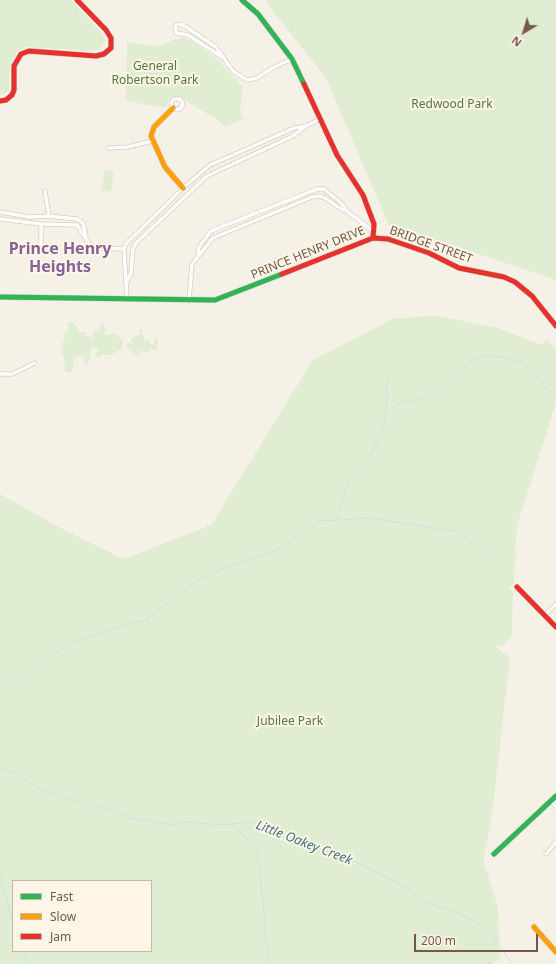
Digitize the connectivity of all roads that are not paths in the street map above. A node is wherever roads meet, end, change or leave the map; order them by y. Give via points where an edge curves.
1 (77, 0) edge
2 (242, 0) edge
3 (222, 57) junction
4 (292, 59) junction
5 (0, 101) edge
6 (173, 108) dead end
7 (320, 119) junction
8 (306, 126) junction
9 (152, 141) junction
10 (108, 148) dead end
11 (183, 188) junction
12 (45, 191) dead end
13 (0, 212) edge
14 (348, 212) junction
15 (49, 216) junction
16 (0, 219) edge
17 (41, 224) junction
18 (373, 231) junction
19 (86, 236) junction
20 (373, 238) junction
21 (124, 249) junction
22 (41, 251) dead end
23 (198, 255) junction
24 (127, 282) junction
25 (0, 297) edge
26 (127, 300) junction
27 (189, 302) junction
28 (556, 326) edge
29 (35, 363) dead end
30 (0, 374) edge
31 (517, 588) dead end
32 (556, 604) edge
33 (545, 615) junction
34 (556, 627) edge
35 (556, 796) edge
36 (550, 801) junction
37 (556, 807) edge
38 (556, 842) edge
39 (494, 854) dead end
40 (546, 854) dead end
41 (534, 928) dead end
42 (556, 952) edge

1 - 5 street via 106,30 111,38 111,48 96,56 28,51 21,54 14,66 12,95
2 - 4 street, PRINCE HENRY DRIVE via 258,14
3 - 3 street via 188,35 176,33 175,26 183,25 216,47
3 - 4 street via 237,76 247,80 257,78
4 - 7 street, PRINCE HENRY DRIVE
6 - 9 street via 154,127
7 - 8 street
7 - 18 street, PRINCE HENRY DRIVE via 337,155 363,195 374,224
8 - 11 street via 294,128 210,165
8 - 24 street via 293,136 206,176 136,243
9 - 10 street via 128,147
9 - 11 street via 165,167
11 - 21 street via 126,244
12 - 15 street
13 - 15 street via 29,217
14 - 18 street
14 - 23 street via 325,198 312,197 218,235
14 - 23 street via 324,190 317,189 211,231 199,247
15 - 19 street via 81,221
16 - 17 street
17 - 19 street via 77,225
17 - 22 street
18 - 20 street, PRINCE HENRY DRIVE
19 - 21 street via 90,245 97,248
20 - 27 street, PRINCE HENRY DRIVE via 215,300
20 - 28 street, BRIDGE STREET via 388,239 429,253 459,268 504,277 515,282 532,296
21 - 24 street
23 - 27 street via 192,264
24 - 26 street
25 - 26 street, PRINCE HENRY DRIVE
26 - 27 street, PRINCE HENRY DRIVE
29 - 30 street via 12,374
31 - 33 street
32 - 33 street
33 - 34 street
35 - 36 street
36 - 37 street
36 - 39 street
38 - 40 street
41 - 42 street

